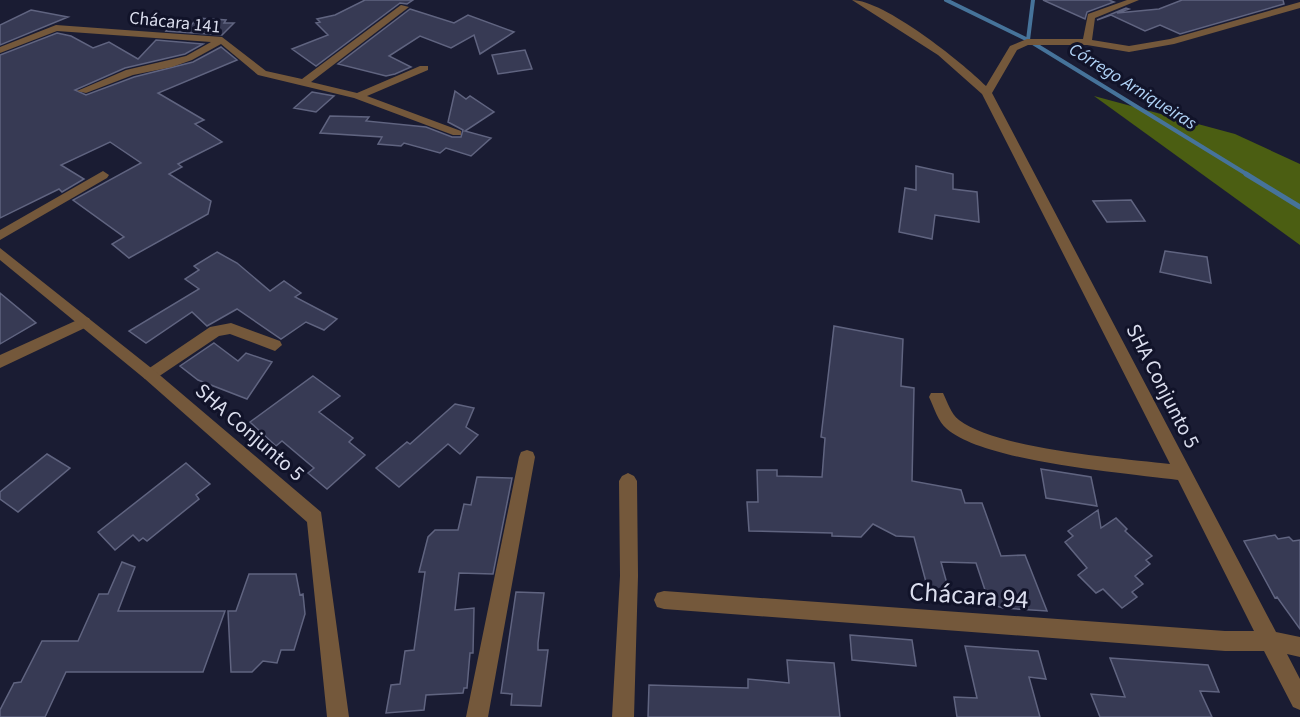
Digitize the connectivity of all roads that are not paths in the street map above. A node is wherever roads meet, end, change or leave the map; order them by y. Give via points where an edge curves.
1 (856, 0) edge
2 (1135, 0) edge
3 (1300, 4) edge
4 (404, 7) dead end
5 (1281, 11) junction
6 (1300, 18) edge
7 (222, 40) junction
8 (1087, 42) junction
9 (0, 50) edge
10 (424, 68) dead end
11 (302, 84) junction
12 (82, 91) dead end
13 (987, 93) junction
14 (358, 96) junction
15 (457, 133) dead end
16 (103, 175) dead end
17 (0, 236) edge
18 (0, 253) edge
19 (84, 322) junction
20 (275, 345) dead end
21 (0, 362) edge
22 (150, 375) junction
23 (937, 398) dead end
24 (526, 457) dead end
25 (1181, 472) junction
26 (628, 481) dead end
27 (664, 600) dead end
28 (1270, 641) junction
29 (1300, 647) edge
30 (1300, 700) edge
31 (338, 717) edge
32 (477, 717) edge
33 (623, 717) edge

1 - 13 street, SHA Conjunto 5 via 930,45
2 - 8 street via 1092,16
3 - 5 street
4 - 11 street
5 - 6 street
5 - 8 street via 1171,42 1129,49
7 - 9 street, Chácara 141 via 56,28
7 - 11 street, Chácara 141 via 262,73
7 - 12 street via 189,58 130,72
8 - 13 street via 1027,42 1013,48
10 - 14 street
11 - 14 street, Chácara 141
13 - 25 street, SHA Conjunto 5
14 - 15 street, Chácara 141
16 - 17 street
18 - 19 street, SHA Conjunto 5
19 - 21 street
19 - 22 street, SHA Conjunto 5
20 - 22 street via 231,328 214,331
22 - 31 street, SHA Conjunto 5 via 315,518
23 - 25 street via 951,424 979,438
24 - 32 street
25 - 28 street, SHA Conjunto 5
26 - 33 street via 629,576
27 - 28 street, Chácara 94 via 1225,641
28 - 29 street, Chácara 94
28 - 30 street, SHA Conjunto 5

